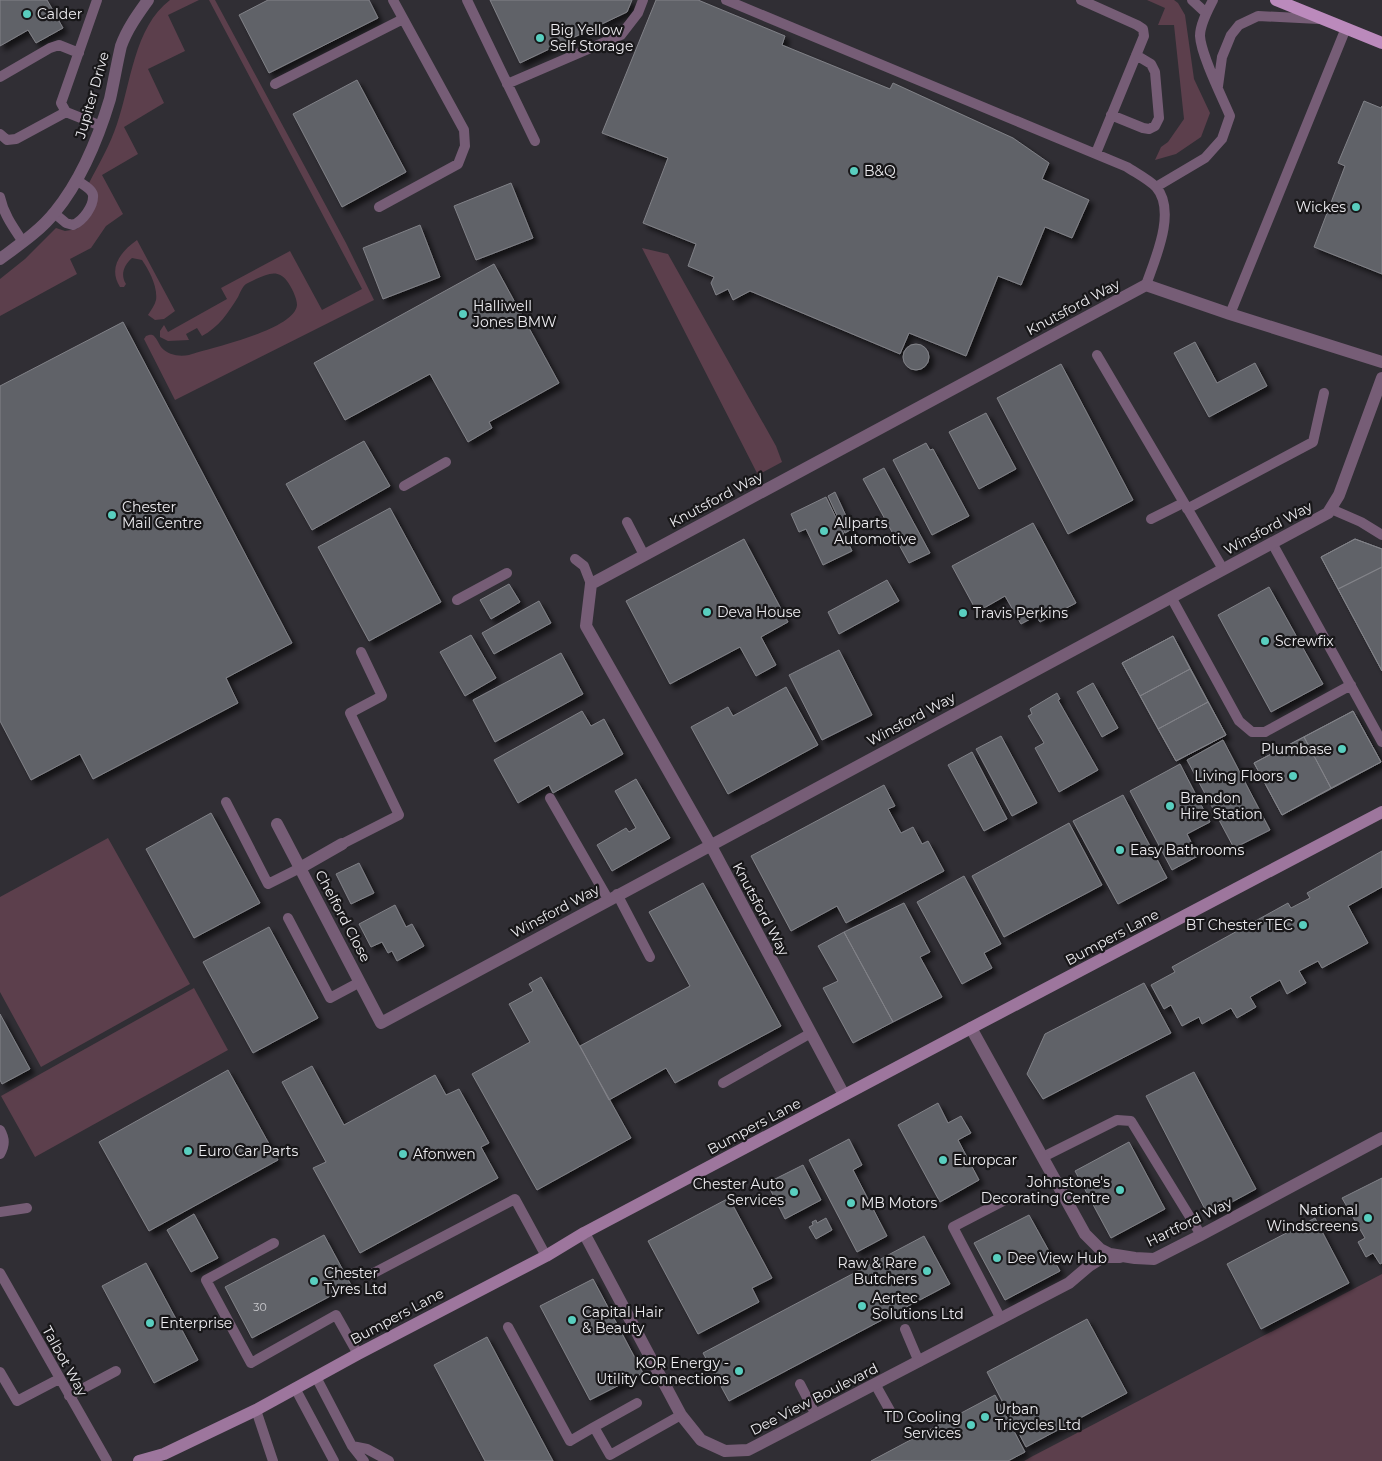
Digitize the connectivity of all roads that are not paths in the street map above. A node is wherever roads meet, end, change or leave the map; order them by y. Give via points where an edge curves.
1 (97, 0) edge
2 (148, 0) edge
3 (393, 0) edge
4 (467, 0) edge
5 (643, 0) edge
6 (726, 0) edge
7 (1081, 0) edge
8 (1192, 0) edge
9 (1213, 0) edge
10 (1276, 0) edge
11 (1206, 13) junction
12 (403, 19) junction
13 (1324, 20) junction
14 (1346, 28) junction
15 (1382, 43) edge
16 (79, 53) junction
17 (1136, 55) junction
18 (0, 77) edge
19 (275, 84) dead end
20 (507, 84) junction
21 (1218, 87) junction
22 (66, 112) junction
23 (1111, 115) junction
24 (101, 126) junction
25 (0, 134) edge
26 (535, 141) dead end
27 (1096, 153) junction
28 (78, 181) junction
29 (1156, 187) junction
30 (1, 203) edge
31 (379, 207) dead end
32 (54, 213) junction
33 (23, 242) junction
34 (0, 259) edge
35 (1146, 285) junction
36 (1230, 314) junction
37 (1097, 355) dead end
38 (1382, 362) edge
39 (1382, 378) edge
40 (1324, 393) dead end
41 (446, 462) dead end
42 (404, 486) dead end
43 (1185, 506) junction
44 (1330, 509) junction
45 (1151, 519) dead end
46 (627, 522) dead end
47 (1382, 535) edge
48 (1272, 543) junction
49 (644, 555) junction
50 (575, 559) dead end
51 (1223, 569) junction
52 (507, 573) dead end
53 (591, 584) junction
54 (1171, 597) junction
55 (456, 600) dead end
56 (361, 652) dead end
57 (1351, 685) junction
58 (1382, 742) edge
59 (550, 798) dead end
60 (226, 802) dead end
61 (1382, 812) edge
62 (277, 824) dead end
63 (342, 844) joint
64 (710, 844) junction
65 (300, 868) junction
66 (613, 897) junction
67 (288, 918) dead end
68 (650, 957) dead end
69 (360, 982) junction
70 (381, 1023) joint
71 (971, 1028) junction
72 (811, 1033) junction
73 (723, 1083) dead end
74 (844, 1095) junction
75 (0, 1130) edge
76 (1382, 1138) edge
77 (0, 1154) edge
78 (1043, 1157) junction
79 (1004, 1200) dead end
80 (28, 1208) dead end
81 (0, 1212) edge
82 (584, 1234) junction
83 (1201, 1235) junction
84 (274, 1243) dead end
85 (546, 1256) junction
86 (1120, 1257) junction
87 (0, 1273) edge
88 (370, 1274) dead end
89 (1001, 1319) junction
90 (508, 1327) dead end
91 (905, 1329) dead end
92 (358, 1354) junction
93 (919, 1362) junction
94 (116, 1370) dead end
95 (0, 1372) edge
96 (316, 1377) junction
97 (59, 1380) junction
98 (800, 1384) dead end
99 (875, 1384) junction
100 (295, 1388) junction
101 (68, 1396) junction
102 (637, 1403) dead end
103 (256, 1410) junction
104 (681, 1415) junction
105 (816, 1415) junction
106 (894, 1416) dead end
107 (594, 1427) junction
108 (352, 1446) junction
109 (165, 1458) edge
110 (332, 1460) edge
111 (107, 1461) edge
112 (138, 1461) edge
113 (273, 1461) edge
114 (364, 1461) edge
115 (389, 1461) edge

1 - 16 lane
2 - 24 street, Jupiter Drive via 132,22 122,45
3 - 12 lane
4 - 20 lane
5 - 20 lane via 621,35
6 - 27 lane
7 - 17 lane via 1143,30 1144,36
8 - 11 lane
9 - 11 lane
10 - 13 main road
11 - 21 lane via 1200,36
12 - 19 lane
12 - 31 lane via 464,130 466,146 458,164
13 - 14 main road
13 - 21 lane via 1258,16 1239,25 1222,57
14 - 15 main road
14 - 36 lane
16 - 18 lane via 59,45
16 - 22 lane via 61,103
17 - 23 lane
17 - 23 lane via 1152,64 1155,72 1159,118 1149,129
20 - 26 lane
21 - 29 lane via 1230,116 1222,139 1205,158
22 - 24 lane
22 - 25 lane via 16,139 7,140
23 - 27 lane
24 - 28 street, Jupiter Drive
27 - 29 lane via 1127,167
28 - 32 street, Jupiter Drive
28 - 32 lane via 93,195 90,208 73,226
29 - 35 lane via 1163,200 1165,222
30 - 33 lane
32 - 33 street, Jupiter Drive
33 - 34 street, Jupiter Drive
35 - 36 street
35 - 49 street, Knutsford Way
36 - 38 street
37 - 43 lane
39 - 44 street, Winsford Way via 1340,495
40 - 43 lane via 1313,442
41 - 42 lane
43 - 45 lane
43 - 51 lane
44 - 47 lane
44 - 48 street, Winsford Way
46 - 49 lane
48 - 51 street, Winsford Way
48 - 57 lane
49 - 53 street, Knutsford Way
50 - 53 lane via 584,566
51 - 54 street, Winsford Way
52 - 55 lane
53 - 64 street, Knutsford Way via 586,626
54 - 57 lane via 1239,721 1252,732 1265,732
54 - 64 street, Winsford Way
56 - 63 lane via 382,696 350,713 399,814
57 - 58 lane
59 - 66 lane
60 - 65 lane via 268,884
61 - 71 street, Bumpers Lane
62 - 65 street, Chelford Close
63 - 65 street
64 - 66 street, Winsford Way
64 - 72 street, Knutsford Way
65 - 69 street, Chelford Close
66 - 68 lane
66 - 70 street, Winsford Way
67 - 69 lane via 330,998
69 - 70 street, Chelford Close
71 - 74 street, Bumpers Lane
71 - 78 street, Hartford Way
72 - 73 lane
72 - 74 street, Knutsford Way
74 - 82 street, Bumpers Lane
75 - 77 lane via 4,1145
76 - 83 street, Hartford Way
78 - 83 lane via 1117,1120 1131,1121
78 - 86 street, Hartford Way via 1085,1234 1100,1249
79 - 89 lane via 953,1226
80 - 81 lane
82 - 85 street, Bumpers Lane
82 - 104 street, Dee View Boulevard
83 - 86 street, Hartford Way via 1154,1259
84 - 92 lane via 206,1280 251,1363 336,1314
85 - 88 lane via 515,1199
85 - 92 street, Bumpers Lane
86 - 89 street, Dee View Boulevard via 1103,1257 1069,1283
87 - 97 lane, Talbot Way
89 - 93 street, Dee View Boulevard
90 - 107 lane via 570,1441
91 - 93 lane
92 - 96 street, Bumpers Lane
93 - 99 street, Dee View Boulevard
94 - 101 lane
95 - 97 lane via 17,1401
96 - 100 street, Bumpers Lane
96 - 108 lane
97 - 101 lane, Talbot Way
98 - 105 lane
99 - 105 street, Dee View Boulevard
99 - 106 lane
100 - 103 street, Bumpers Lane
100 - 110 lane
101 - 111 lane, Talbot Way
102 - 107 lane
103 - 109 street, Bumpers Lane
103 - 113 lane
104 - 105 street, Dee View Boulevard via 700,1440 725,1452 748,1450
104 - 107 lane via 610,1455
108 - 114 lane
108 - 115 lane via 367,1449
109 - 112 street, Bumpers Lane

